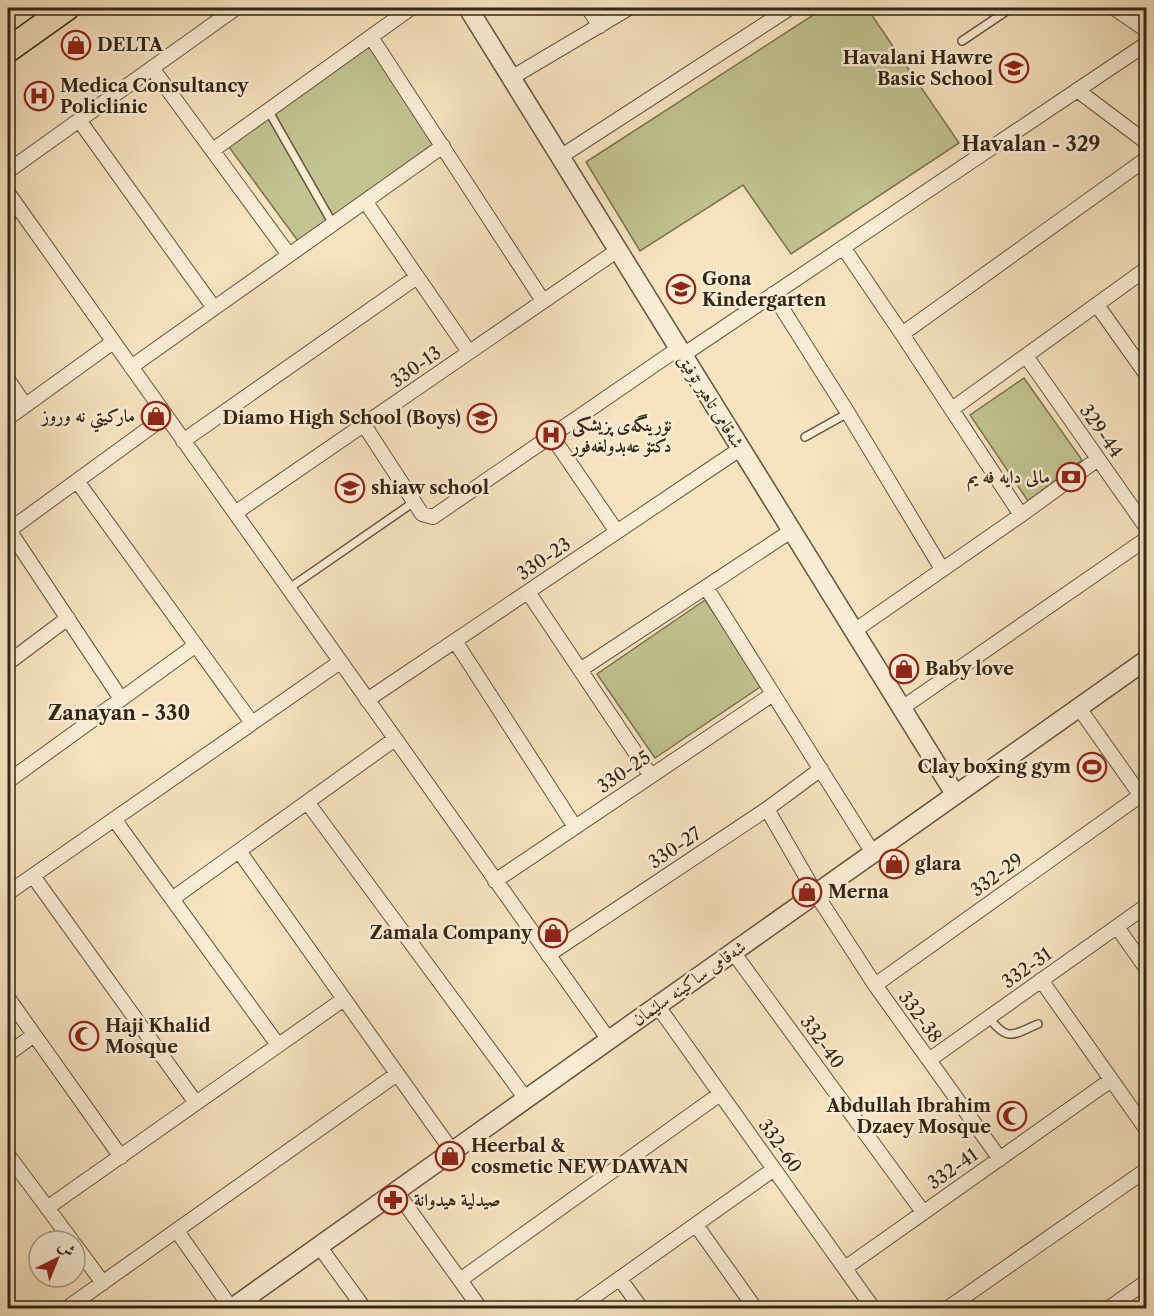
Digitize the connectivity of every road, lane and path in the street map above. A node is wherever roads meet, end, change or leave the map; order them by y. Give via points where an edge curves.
1 (67, 8) edge
2 (236, 8) edge
3 (411, 8) edge
4 (468, 8) edge
5 (588, 8) edge
6 (629, 8) edge
7 (1011, 8) edge
8 (780, 10) edge
9 (1121, 10) edge
10 (600, 26) junction
11 (1146, 30) edge
12 (371, 37) junction
13 (962, 40) dead end
14 (1146, 44) edge
15 (8, 50) edge
16 (152, 68) junction
17 (511, 78) junction
18 (1077, 90) junction
19 (268, 110) junction
20 (79, 120) junction
21 (1146, 142) edge
22 (443, 146) junction
23 (213, 150) junction
24 (560, 157) junction
25 (1146, 159) edge
26 (8, 171) edge
27 (8, 193) edge
28 (365, 201) junction
29 (333, 224) junction
30 (843, 247) junction
31 (618, 250) junction
32 (289, 255) junction
33 (1146, 269) edge
34 (417, 277) junction
35 (773, 294) junction
36 (543, 302) junction
37 (1097, 305) junction
38 (214, 308) junction
39 (902, 334) junction
40 (113, 342) junction
41 (681, 351) junction
42 (469, 352) junction
43 (1026, 356) junction
44 (131, 367) junction
45 (1146, 374) edge
46 (8, 380) edge
47 (25, 405) junction
48 (952, 409) junction
49 (848, 413) junction
50 (166, 416) junction
51 (8, 418) edge
52 (364, 424) junction
53 (551, 435) junction
54 (805, 437) dead end
55 (183, 441) junction
56 (740, 449) junction
57 (1098, 459) junction
58 (77, 481) junction
59 (414, 502) junction
60 (235, 513) junction
61 (1021, 515) junction
62 (1146, 527) edge
63 (8, 531) edge
64 (791, 531) junction
65 (616, 532) junction
66 (1146, 539) edge
67 (942, 569) junction
68 (706, 586) junction
69 (288, 589) junction
70 (528, 592) junction
71 (68, 618) junction
72 (854, 631) junction
73 (455, 641) junction
74 (196, 645) junction
75 (1146, 660) edge
76 (340, 662) junction
77 (8, 663) edge
78 (580, 670) junction
79 (773, 694) junction
80 (122, 699) junction
81 (367, 700) junction
82 (902, 708) junction
83 (1079, 708) junction
84 (252, 723) junction
85 (395, 739) junction
86 (820, 769) junction
87 (651, 776) junction
88 (8, 781) edge
89 (955, 794) junction
90 (1144, 799) edge
91 (307, 802) junction
92 (767, 809) junction
93 (114, 819) junction
94 (575, 827) junction
95 (239, 851) junction
96 (873, 853) junction
97 (33, 876) junction
98 (495, 881) junction
99 (8, 893) edge
100 (816, 894) junction
101 (172, 899) junction
102 (1146, 906) edge
103 (1117, 927) junction
104 (733, 952) junction
105 (548, 955) junction
106 (1146, 968) edge
107 (1041, 980) junction
108 (875, 985) junction
109 (8, 998) edge
110 (344, 999) junction
111 (657, 1005) junction
112 (989, 1018) junction
113 (1038, 1024) dead end
114 (34, 1035) junction
115 (609, 1040) junction
116 (278, 1045) junction
117 (8, 1054) edge
118 (929, 1060) junction
119 (397, 1074) junction
120 (1111, 1080) junction
121 (720, 1094) junction
122 (526, 1099) junction
123 (196, 1103) junction
124 (1146, 1129) edge
125 (452, 1151) junction
126 (8, 1155) edge
127 (121, 1157) junction
128 (1000, 1159) junction
129 (774, 1169) junction
130 (1146, 1170) edge
131 (396, 1191) junction
132 (47, 1208) junction
133 (923, 1212) junction
134 (696, 1225) junction
135 (63, 1229) edge
136 (177, 1230) junction
137 (319, 1246) junction
138 (87, 1261) edge
139 (845, 1268) junction
140 (620, 1279) junction
141 (460, 1280) junction
142 (1146, 1282) edge
143 (103, 1283) junction
144 (241, 1306) edge
145 (67, 1308) edge
146 (364, 1308) edge
147 (480, 1308) edge
148 (578, 1308) edge
149 (641, 1308) edge
150 (755, 1308) edge
151 (873, 1308) edge
152 (948, 1308) edge
153 (1109, 1308) edge

1 - 15 highway
2 - 16 street
3 - 12 street
4 - 17 street, شەقامی تاهیر تۆفیق
5 - 10 street
6 - 10 street
7 - 13 lane
8 - 24 street
9 - 11 street
10 - 17 street
12 - 19 street
12 - 22 street
14 - 18 street
16 - 20 street
16 - 23 street
17 - 24 street, شەقامی تاهیر تۆفیق
18 - 21 street
18 - 30 street
19 - 23 street
19 - 29 lane
20 - 26 street
20 - 38 street
22 - 28 street
22 - 36 street
23 - 32 street
24 - 31 street, شەقامی تاهیر تۆفیق
25 - 39 street
27 - 40 street
28 - 29 street
28 - 34 street
29 - 32 street
30 - 35 street
30 - 39 street
31 - 36 street, 330-13
31 - 41 street, شەقامی تاهیر تۆفیق
32 - 38 street
33 - 37 street
34 - 42 street
34 - 55 street
35 - 41 street
35 - 49 street
36 - 42 street, 330-13
37 - 43 street
37 - 45 street
38 - 44 street
39 - 48 street
40 - 44 street
40 - 47 street
41 - 53 street
41 - 56 street, شەقامی تاهیر تۆفیق
42 - 52 street, 330-13
43 - 48 street
43 - 57 street, 329-44
44 - 50 street
46 - 47 street
47 - 51 street
48 - 61 street
49 - 54 lane
49 - 67 street
50 - 55 street
50 - 58 street
52 - 59 street
52 - 60 street, 330-13
53 - 59 street via 433,517 422,514
53 - 65 street
55 - 60 street
56 - 64 street, شەقامی تاهیر تۆفیق
56 - 65 street, 330-23
57 - 61 street
57 - 62 street, 329-44
58 - 63 street
58 - 74 street
59 - 69 lane
60 - 69 street
61 - 67 street
63 - 71 street
64 - 68 street
64 - 72 street, شەقامی تاهیر تۆفیق
65 - 70 street, 330-23
66 - 82 street
67 - 72 street
68 - 78 street
68 - 79 street
69 - 76 street
70 - 73 street, 330-23
70 - 78 street
71 - 77 street
71 - 80 street
72 - 82 street, شەقامی تاهیر تۆفیق
73 - 81 street, 330-23
73 - 94 street
74 - 80 street
74 - 84 street
75 - 83 street, شەقامی ساکینە سلێمان
76 - 81 street
76 - 84 street
78 - 87 street
79 - 86 street
79 - 87 street, 330-25
80 - 88 street
81 - 85 street
82 - 89 street, شەقامی تاهیر تۆفیق
83 - 89 street, شەقامی ساکینە سلێمان
83 - 90 street
84 - 93 street
85 - 91 street
85 - 98 street
86 - 92 street, 330-27
86 - 96 street
87 - 94 street, 330-25
89 - 96 street, شەقامی ساکینە سلێمان
90 - 108 street, 332-29
91 - 95 street
91 - 122 street
92 - 100 street, 332-38
92 - 105 street, 330-27
93 - 97 street
93 - 101 street
94 - 98 street, 330-25
95 - 101 street
95 - 110 street
96 - 100 street, شەقامی ساکینە سلێمان
97 - 99 street
97 - 123 street
98 - 105 street
100 - 104 street, شەقامی ساکینە سلێمان
100 - 108 street, 332-38
101 - 116 street
102 - 103 street, 332-31
103 - 106 street
103 - 107 street, 332-31
104 - 111 street, شەقامی ساکینە سلێمان
104 - 133 street, 332-40
105 - 115 street
107 - 112 street, 332-31
107 - 120 street
108 - 118 street, 332-38
109 - 114 street
110 - 116 street
110 - 119 street
111 - 115 street, شەقامی ساکینە سلێمان
111 - 121 street, 332-60
112 - 113 lane via 1007,1035
112 - 118 street, 332-31
114 - 117 street
114 - 127 street
115 - 122 street, شەقامی ساکینە سلێمان
116 - 123 street
118 - 128 street, 332-38
119 - 125 street
119 - 136 street
120 - 124 street
120 - 128 street, 332-41
121 - 129 street, 332-60
121 - 141 street
122 - 125 street, شەقامی ساکینە سلێمان
123 - 127 street
125 - 131 street, شەقامی ساکینە سلێمان
126 - 132 street
127 - 132 street
128 - 133 street, 332-41
129 - 134 street
129 - 139 street, 332-60
130 - 152 street
131 - 137 street, شەقامی ساکینە سلێمان
131 - 141 street
132 - 135 street
133 - 139 street, 332-41
134 - 140 street
134 - 150 street
136 - 143 street
136 - 144 street
137 - 144 street, شەقامی ساکینە سلێمان
137 - 146 street
138 - 143 street
139 - 151 street, 332-60
140 - 148 street
140 - 149 street
141 - 147 street
142 - 153 street
143 - 145 street

